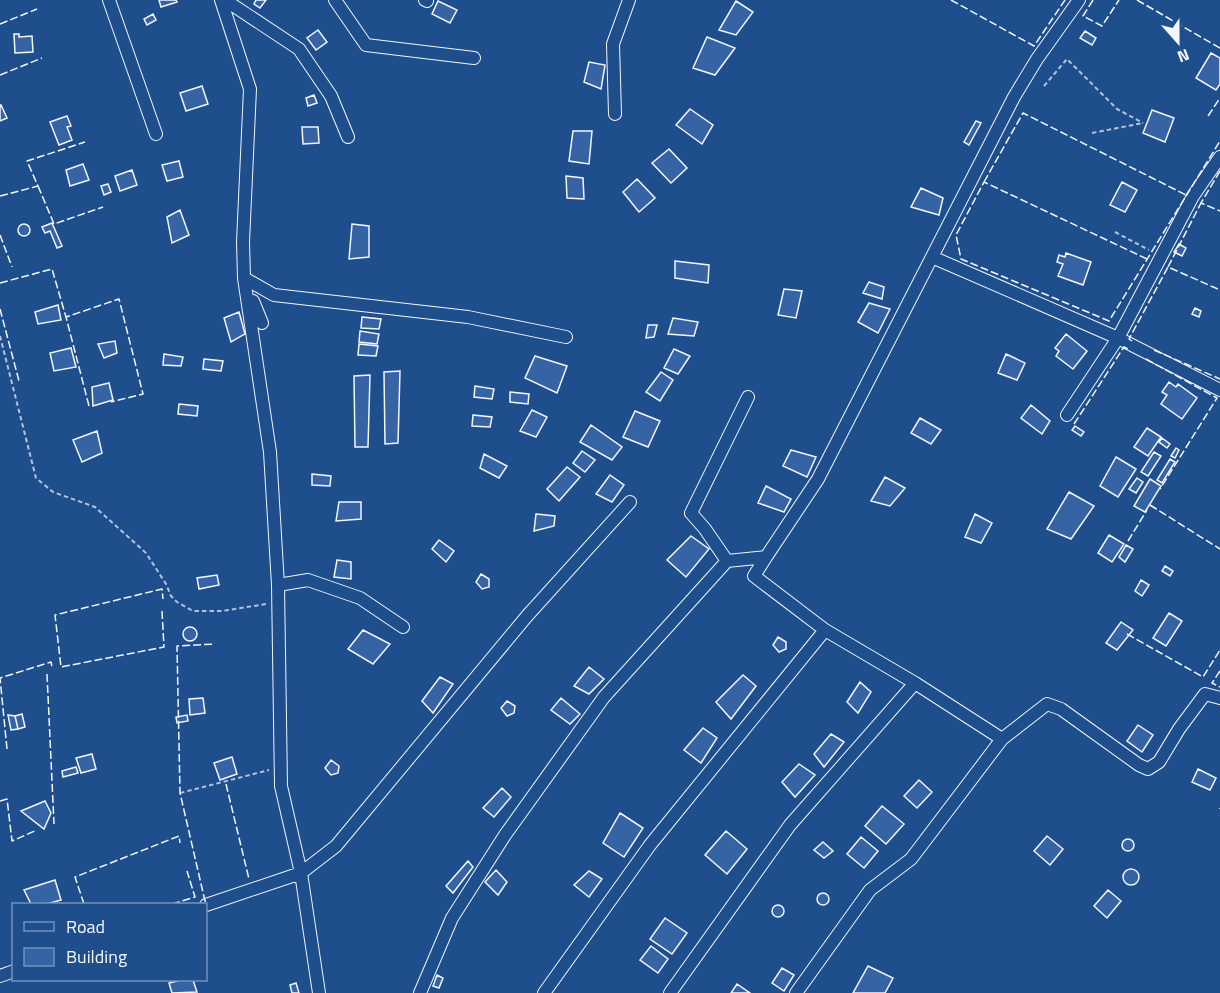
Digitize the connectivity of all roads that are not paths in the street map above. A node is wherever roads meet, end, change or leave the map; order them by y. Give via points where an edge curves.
1 (109, 0) edge
2 (223, 0) edge
3 (337, 0) edge
4 (629, 0) edge
5 (1079, 0) edge
6 (474, 58) dead end
7 (615, 114) dead end
8 (156, 134) dead end
9 (348, 137) dead end
10 (1220, 157) edge
11 (932, 257) junction
12 (244, 278) junction
13 (262, 323) dead end
14 (566, 337) dead end
15 (1118, 339) junction
16 (1220, 390) edge
17 (748, 397) dead end
18 (1067, 416) dead end
19 (630, 502) dead end
20 (766, 557) junction
21 (727, 561) junction
22 (278, 585) junction
23 (403, 627) dead end
24 (825, 630) junction
25 (915, 683) junction
26 (1220, 698) edge
27 (1002, 739) junction
28 (301, 873) junction
29 (207, 905) edge
30 (319, 993) edge
31 (420, 993) edge
32 (544, 993) edge
33 (670, 993) edge
34 (796, 993) edge

1 - 8 street
2 - 9 street via 299,50 331,96
2 - 12 street via 250,89
3 - 6 street via 366,45
4 - 7 street via 614,44
5 - 11 street via 1014,97
10 - 15 street via 1193,196
11 - 15 street
11 - 20 street via 818,479
12 - 13 street
12 - 14 street via 274,295 468,317
12 - 22 street via 270,452
15 - 16 street
15 - 18 street
17 - 21 street via 691,513
19 - 28 street via 527,615 336,846
20 - 21 street
20 - 24 street via 754,576
21 - 31 street via 604,697 505,835 452,918
22 - 23 street via 308,580 360,598
22 - 28 street via 280,786
24 - 25 street
24 - 32 street via 650,845
25 - 27 street
25 - 33 street via 790,825
26 - 27 street via 1205,694 1159,762 1148,769 1061,709 1047,705
27 - 34 street via 911,859 870,890
28 - 29 street
28 - 30 street

